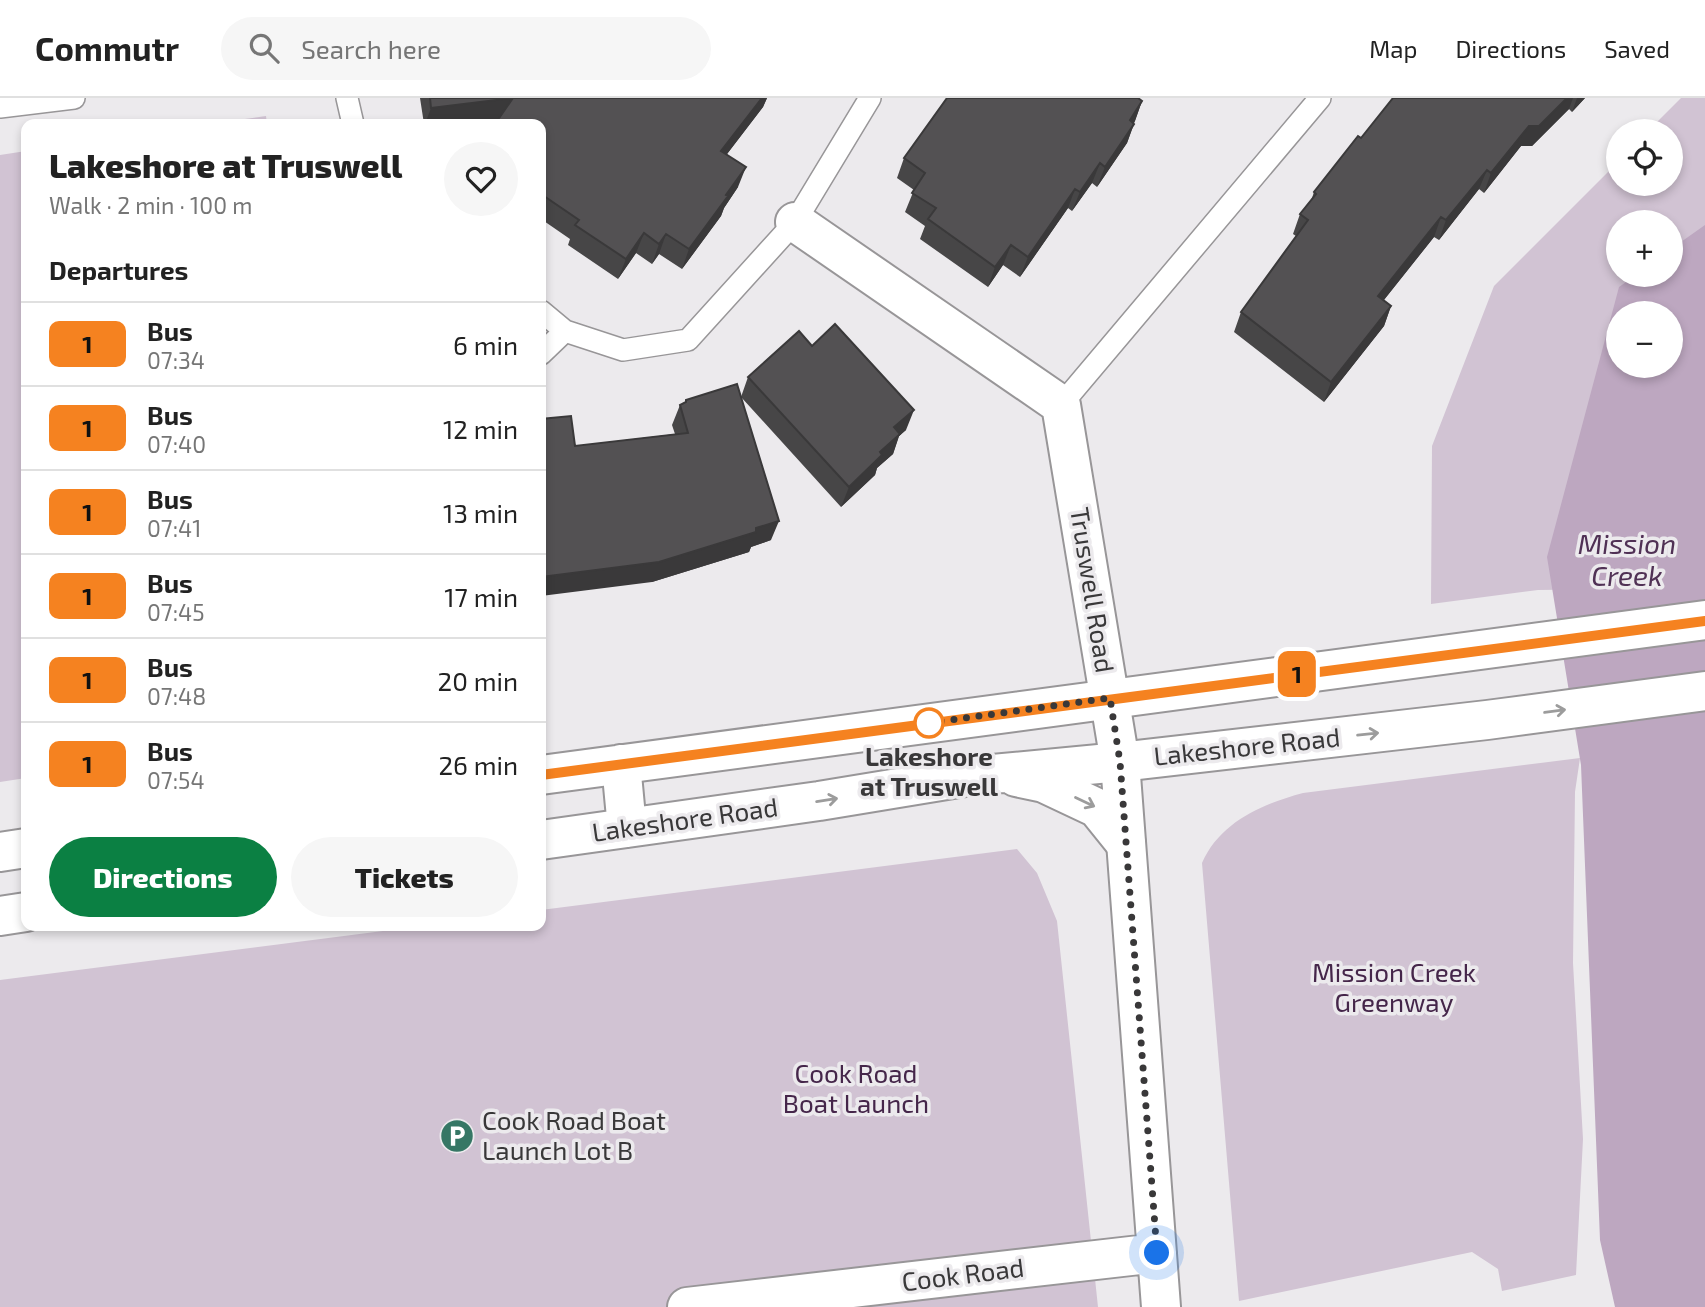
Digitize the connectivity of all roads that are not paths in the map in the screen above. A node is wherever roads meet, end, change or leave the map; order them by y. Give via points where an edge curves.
1 (74, 98) edge
2 (347, 98) edge
3 (870, 98) edge
4 (1320, 98) edge
5 (0, 107) edge
6 (353, 119) edge
7 (796, 222) junction
8 (546, 315) edge
9 (565, 331) junction
10 (546, 349) edge
11 (1061, 405) junction
12 (1705, 620) edge
13 (1705, 691) edge
14 (1110, 698) junction
15 (1120, 762) junction
16 (621, 764) junction
17 (997, 773) junction
18 (546, 774) edge
19 (627, 828) junction
20 (546, 839) edge
21 (1126, 845) junction
22 (21, 849) edge
23 (0, 852) edge
24 (21, 913) edge
25 (0, 916) edge
26 (1157, 1253) junction
27 (687, 1307) edge
28 (1161, 1307) edge

1 - 5 lane
2 - 6 lane
3 - 7 lane
4 - 11 lane
7 - 9 lane via 688,340 622,350
7 - 11 main road
8 - 9 lane
9 - 10 lane
11 - 14 main road, Truswell Road
12 - 14 main road
15 -> 13 main road, Lakeshore Road
14 - 15 main road, Truswell Road
14 - 16 main road
15 - 17 main road, Lakeshore Road
15 - 21 main road, Truswell Road
16 - 18 main road
16 - 19 main road
19 -> 17 main road, Lakeshore Road
17 -> 21 main road via 1044,783 1097,808
19 - 20 main road, Lakeshore Road
21 - 26 main road, Truswell Road
22 - 23 main road
24 - 25 main road
26 - 27 main road, Cook Road
26 - 28 main road, Truswell Road

